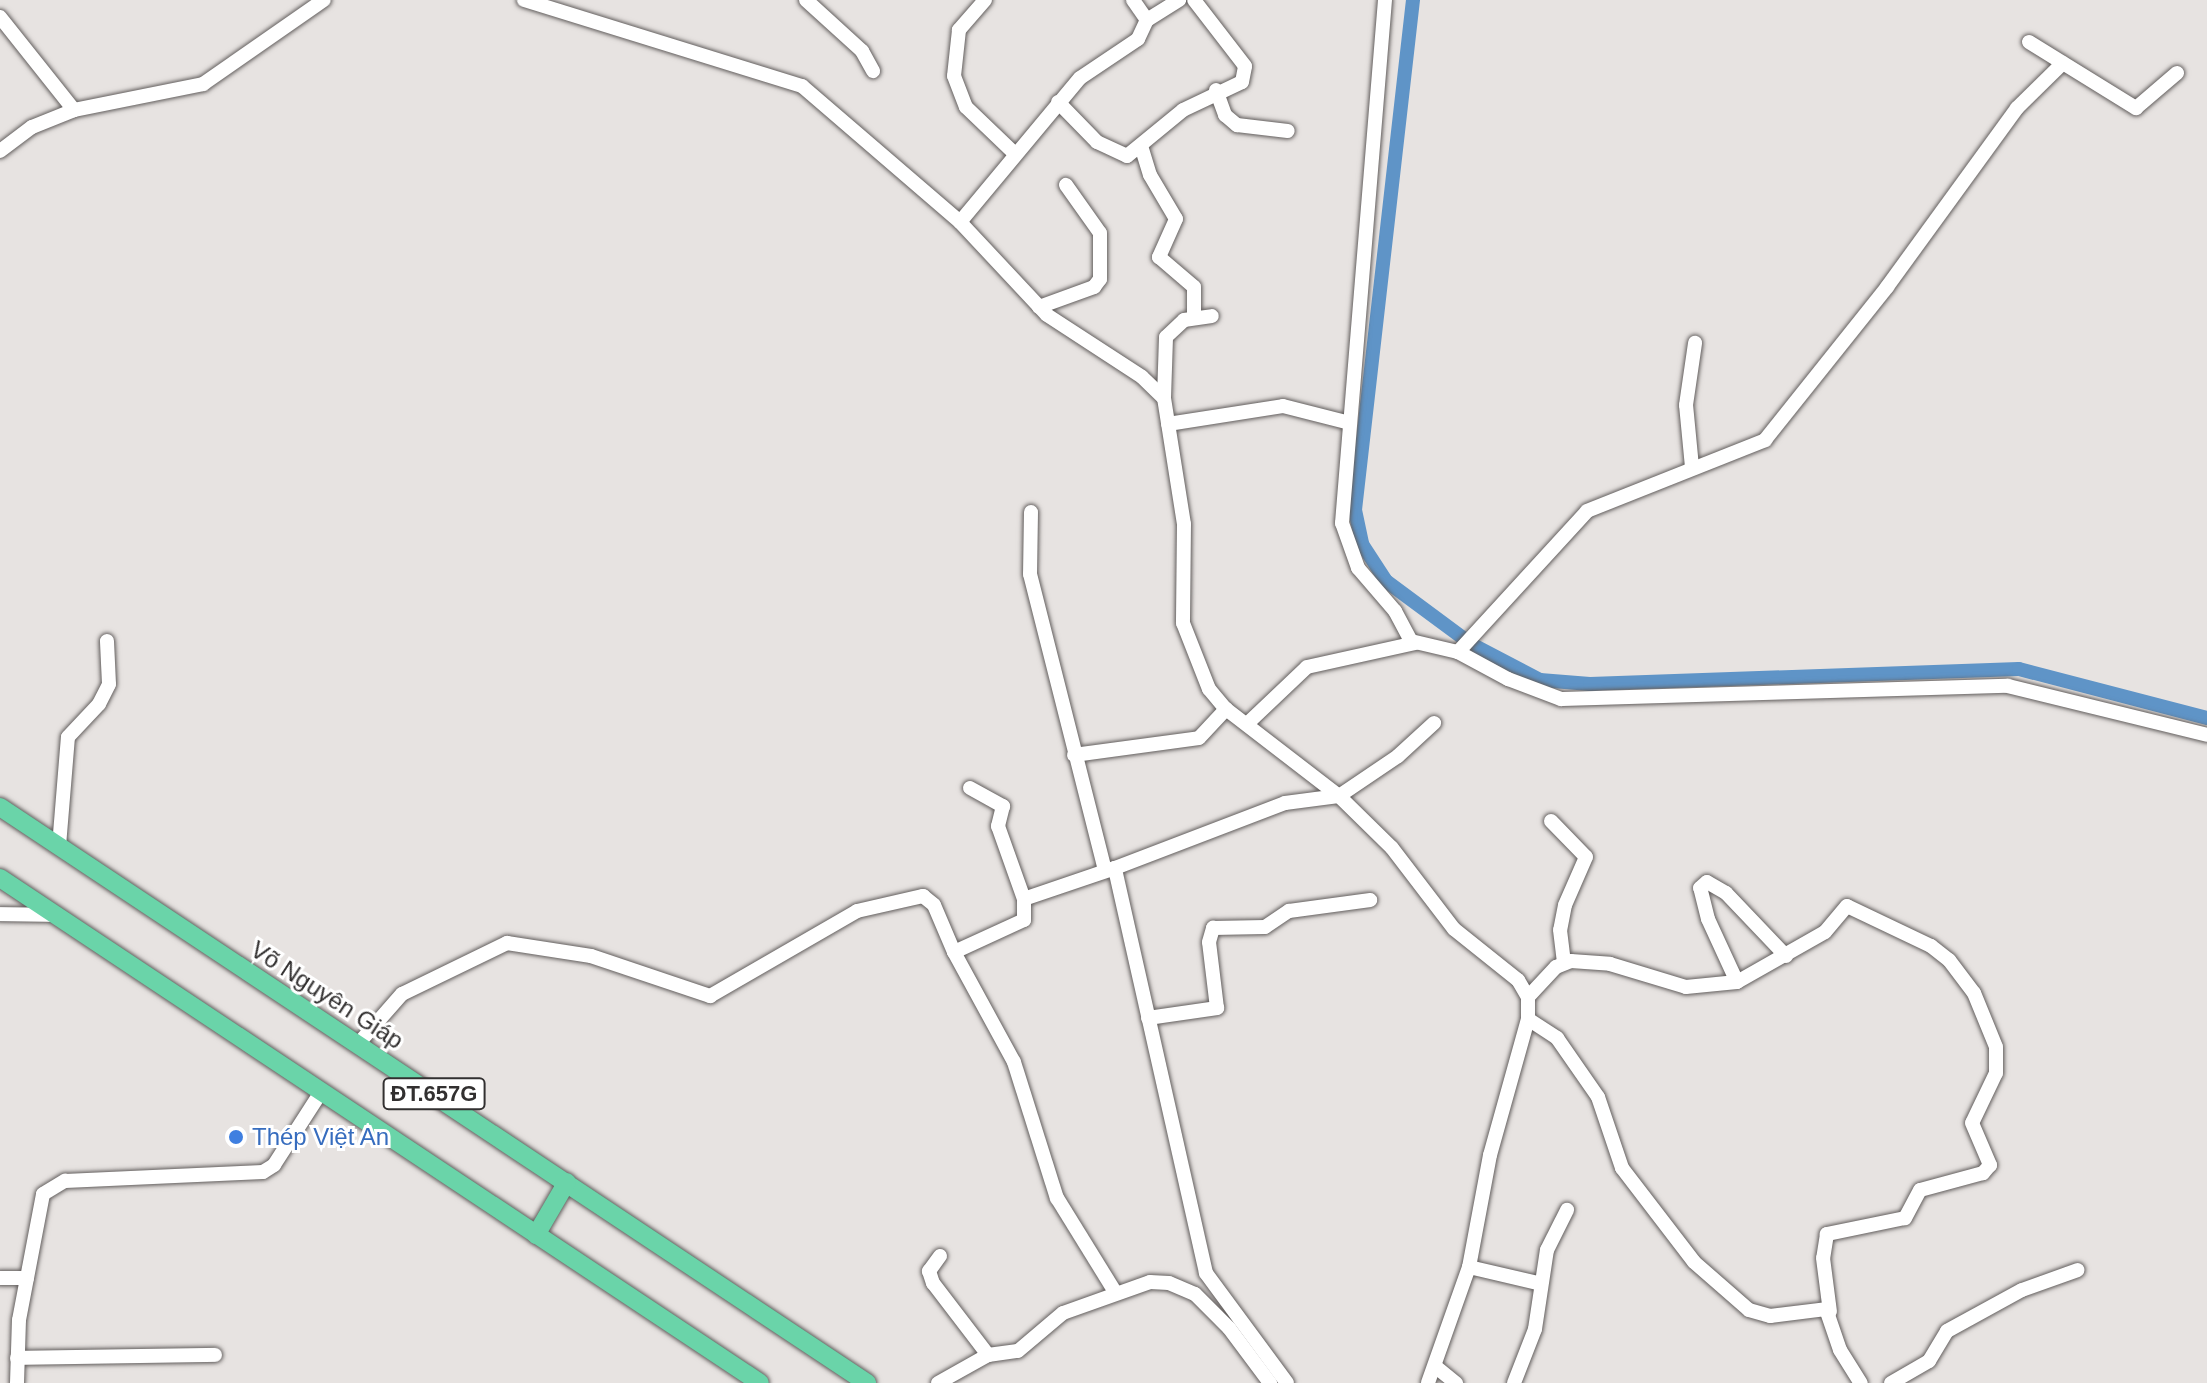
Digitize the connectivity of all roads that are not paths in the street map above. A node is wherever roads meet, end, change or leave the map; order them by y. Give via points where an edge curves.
1 (324, 0) edge
2 (524, 0) edge
3 (806, 0) edge
4 (985, 0) edge
5 (1133, 0) edge
6 (1179, 0) edge
7 (1194, 0) edge
8 (1385, 0) edge
9 (0, 17) edge
10 (1147, 20) junction
11 (2029, 42) dead end
12 (2063, 63) junction
13 (873, 71) dead end
14 (2177, 73) dead end
15 (1216, 90) junction
16 (1058, 102) junction
17 (74, 110) junction
18 (1288, 131) dead end
19 (1142, 149) junction
20 (0, 151) edge
21 (1015, 154) junction
22 (1066, 185) dead end
23 (960, 222) junction
24 (1039, 307) junction
25 (1212, 316) dead end
26 (1194, 318) junction
27 (1695, 343) dead end
28 (1164, 398) junction
29 (1350, 423) junction
30 (1168, 424) junction
31 (1692, 467) junction
32 (1031, 512) dead end
33 (107, 641) dead end
34 (1415, 643) junction
35 (1458, 652) junction
36 (1226, 709) junction
37 (1248, 723) junction
38 (1434, 723) dead end
39 (2207, 735) edge
40 (1074, 755) junction
41 (970, 788) dead end
42 (1339, 796) junction
43 (0, 807) edge
44 (1551, 821) dead end
45 (59, 846) junction
46 (1110, 870) junction
47 (0, 878) edge
48 (1024, 899) junction
49 (1370, 900) dead end
50 (0, 914) edge
51 (57, 915) junction
52 (954, 952) junction
53 (1786, 956) junction
54 (1564, 961) junction
55 (1737, 982) junction
56 (1528, 997) junction
57 (1148, 1018) junction
58 (1528, 1019) junction
59 (358, 1044) junction
60 (321, 1092) junction
61 (567, 1182) junction
62 (1567, 1210) dead end
63 (536, 1235) junction
64 (940, 1256) dead end
65 (1469, 1267) junction
66 (2078, 1270) dead end
67 (0, 1278) edge
68 (27, 1278) junction
69 (1538, 1283) junction
70 (1115, 1292) junction
71 (1830, 1312) junction
72 (215, 1355) dead end
73 (988, 1355) junction
74 (17, 1358) junction
75 (1436, 1367) junction
76 (17, 1383) edge
77 (760, 1383) edge
78 (867, 1383) edge
79 (938, 1383) edge
80 (1270, 1383) edge
81 (1287, 1383) edge
82 (1428, 1383) edge
83 (1456, 1383) edge
84 (1514, 1383) edge
85 (1861, 1383) edge
86 (1891, 1383) edge

1 - 17 street via 203,84
2 - 23 street via 795,82
3 - 13 street via 862,51
4 - 21 street via 959,30 954,76 966,107
5 - 10 street
6 - 10 street
7 - 15 street via 1247,71 1242,82
8 - 29 street
9 - 17 street
10 - 16 street via 1142,36 1093,66
11 - 12 street
12 - 14 street via 2136,108
12 - 31 street via 2017,108 1887,287 1765,440
15 - 18 street via 1232,122 1263,132
15 - 19 street via 1183,110
16 - 19 street via 1113,153 1127,156
16 - 21 street
17 - 20 street via 32,127
19 - 26 street via 1150,175 1176,219 1159,257 1194,287
21 - 23 street
22 - 24 street via 1100,233 1100,279 1094,287
23 - 24 street
24 - 28 street via 1067,331 1142,377
25 - 26 street
26 - 28 street via 1180,323 1164,343
27 - 31 street via 1686,405
28 - 30 street
29 - 30 street via 1283,406
29 - 34 street via 1344,537 1358,568
30 - 36 street via 1184,524 1183,623 1201,674
31 - 35 street via 1587,511
32 - 40 street via 1030,574
33 - 45 street via 109,684 99,704 68,737
34 - 35 street
34 - 37 street via 1307,667
35 - 39 street via 1561,699 2008,686
36 - 37 street
36 - 40 street via 1199,738
37 - 42 street
38 - 42 street
40 - 46 street
41 - 48 street via 1003,806 998,826
42 - 46 street via 1285,803
42 - 56 street via 1392,848 1454,929 1518,980
43 - 45 main road, Võ Nguyên Giáp / ĐT.657G
44 - 54 street via 1586,857 1565,905 1560,930
45 - 59 main road, Võ Nguyên Giáp / ĐT.657G
46 - 48 street
46 - 57 street
47 - 51 main road, ĐT.657G
48 - 52 street via 1024,920
49 - 57 street via 1289,911 1265,927 1213,928 1209,942 1217,1008
50 - 51 street
51 - 60 main road, ĐT.657G
52 - 59 street via 934,905 923,896 857,911 710,996 591,956 507,943 402,994
52 - 70 street via 1014,1062 1057,1198
53 - 55 street
53 - 55 street via 1726,893 1707,882 1700,888 1708,919
53 - 71 street via 1825,932 1847,906 1860,908 1949,960 1974,993 1998,1057 1996,1073 1972,1123 1991,1161 1989,1169 1920,1190 1905,1218 1827,1234 1823,1258
54 - 55 street via 1610,964 1686,987
54 - 56 street
56 - 58 street
57 - 81 street via 1206,1273
58 - 65 street via 1490,1155
58 - 71 street via 1557,1038 1577,1065 1598,1097 1622,1168 1694,1262 1749,1310 1770,1316 1816,1307
59 - 61 main road, Võ Nguyên Giáp / ĐT.657G
60 - 63 main road, ĐT.657G
60 - 68 street via 274,1165 263,1172 54,1185 37,1206
61 - 63 main road
61 - 78 main road, Võ Nguyên Giáp / ĐT.657G
62 - 69 street
63 - 77 main road, ĐT.657G
64 - 73 street via 929,1271 933,1283
65 - 69 street
65 - 75 street
66 - 86 street via 2041,1282 1947,1331 1929,1361
67 - 68 street
68 - 74 street
69 - 84 street via 1535,1329
70 - 73 street via 1052,1320 1018,1351
70 - 80 street via 1169,1283 1195,1294 1229,1328
71 - 85 street via 1840,1350
72 - 74 street
73 - 79 street
74 - 76 street
75 - 82 street
75 - 83 street

